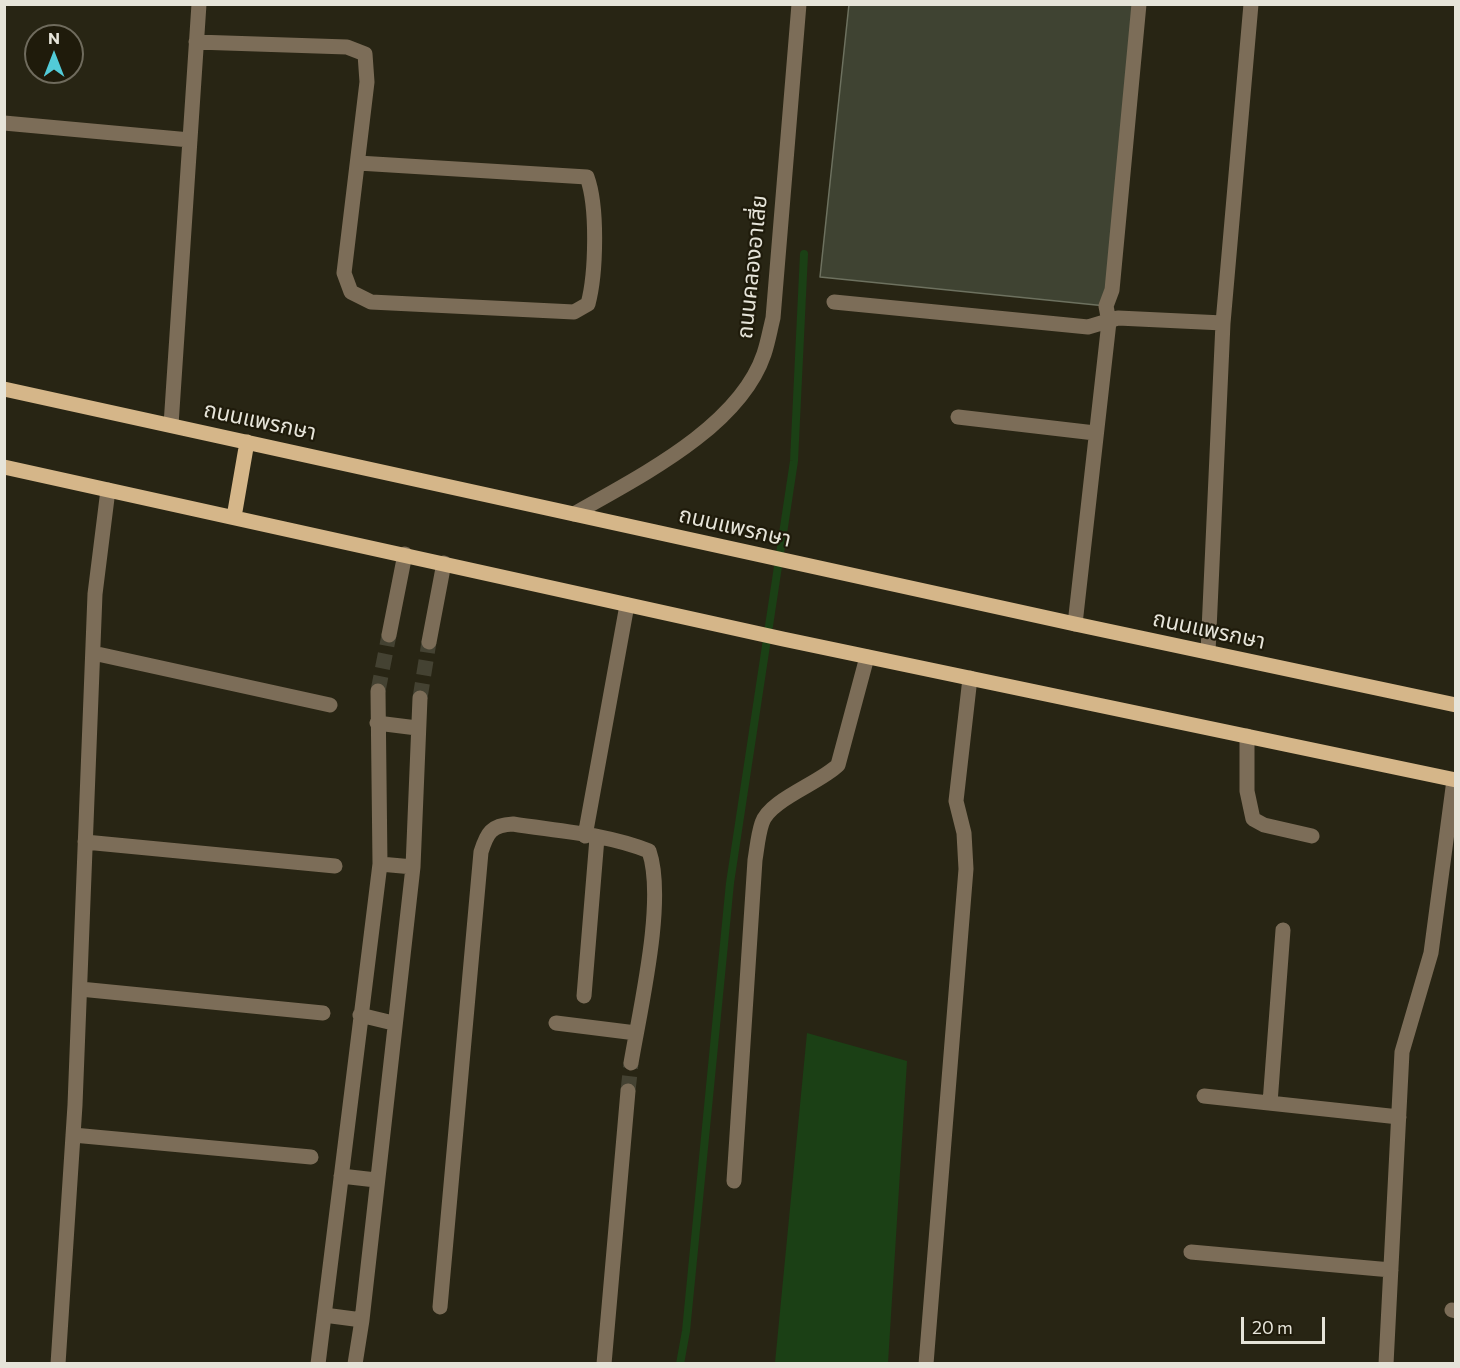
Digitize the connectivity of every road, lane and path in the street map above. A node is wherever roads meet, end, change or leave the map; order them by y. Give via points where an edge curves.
1 (199, 4) edge
2 (799, 4) edge
3 (1139, 4) edge
4 (1251, 4) edge
5 (196, 42) junction
6 (4, 123) edge
7 (190, 140) junction
8 (358, 164) junction
9 (834, 302) dead end
10 (1109, 322) junction
11 (1223, 323) junction
12 (4, 389) edge
13 (958, 417) dead end
14 (171, 425) junction
15 (1095, 433) junction
16 (247, 442) junction
17 (4, 467) edge
18 (108, 490) junction
19 (574, 514) junction
20 (234, 517) junction
21 (405, 554) junction
22 (444, 563) junction
23 (627, 605) junction
24 (1074, 624) junction
25 (389, 635) tunnel mouth
26 (429, 642) tunnel mouth
27 (1208, 652) junction
28 (93, 653) junction
29 (867, 657) junction
30 (970, 678) junction
31 (378, 691) tunnel mouth
32 (420, 698) tunnel mouth
33 (330, 705) dead end
34 (1455, 705) edge
35 (376, 723) junction
36 (417, 728) junction
37 (1247, 736) junction
38 (1455, 780) edge
39 (1312, 836) dead end
40 (591, 837) junction
41 (86, 842) junction
42 (380, 864) junction
43 (335, 866) dead end
44 (413, 867) junction
45 (1283, 930) dead end
46 (80, 989) junction
47 (584, 996) dead end
48 (323, 1013) dead end
49 (360, 1015) junction
50 (393, 1023) junction
51 (556, 1023) dead end
52 (636, 1033) junction
53 (631, 1063) tunnel mouth
54 (628, 1091) tunnel mouth
55 (1203, 1096) dead end
56 (1270, 1103) junction
57 (1399, 1117) junction
58 (73, 1135) junction
59 (311, 1157) dead end
60 (341, 1176) junction
61 (376, 1180) junction
62 (734, 1181) dead end
63 (1191, 1252) dead end
64 (1391, 1270) junction
65 (440, 1307) dead end
66 (324, 1315) junction
67 (362, 1320) junction
68 (58, 1364) edge
69 (318, 1364) edge
70 (355, 1364) edge
71 (604, 1364) edge
72 (926, 1364) edge
73 (1386, 1364) edge

1 - 5 street
2 - 19 street, ถนนคลองอาเสี่ย via 773,318 764,355 748,386 681,452
3 - 10 street via 1112,290 1106,306
4 - 11 street
5 - 7 street
5 - 8 street via 347,47 365,54 368,82
6 - 7 street
7 - 14 street
8 - 8 street via 344,273 351,292 371,302 538,311 574,312 588,304 593,285 593,193 587,177
9 - 10 street via 1088,327
10 - 11 street via 1118,318
10 - 15 street
11 - 27 street
12 - 14 main road, ถนนแพรกษา
13 - 15 street
14 - 16 main road, ถนนแพรกษา
15 - 24 street
16 - 19 main road, ถนนแพรกษา
16 - 20 main road
17 - 18 main road
18 - 20 main road
18 - 28 street via 95,594
19 - 24 main road, ถนนแพรกษา
20 - 21 main road
21 - 22 main road
21 - 25 street
22 - 23 main road
22 - 26 street
23 - 29 main road
23 - 40 street
24 - 27 main road, ถนนแพรกษา
27 - 34 main road, ถนนแพรกษา
28 - 33 street
28 - 41 street
29 - 30 main road
29 - 62 street via 838,765 826,777 780,802 762,821 755,860
30 - 37 main road
30 - 72 street via 956,801 964,832 966,869
31 - 35 street
32 - 36 street
35 - 36 street
35 - 42 street
36 - 44 street
37 - 38 main road
37 - 39 street via 1246,791 1253,819
38 - 57 street via 1431,953 1402,1052
40 - 47 street
40 - 52 street via 650,850 655,868 655,910
40 - 65 street via 513,824 499,825 486,833 481,852
41 - 43 street
41 - 46 street
42 - 44 street
42 - 49 street
44 - 50 street
45 - 56 street
46 - 48 street
46 - 58 street
49 - 50 street
49 - 60 street
50 - 61 street
51 - 52 street
52 - 53 street
54 - 71 street
55 - 56 street
56 - 57 street
57 - 64 street
58 - 59 street
58 - 68 street
60 - 61 street
60 - 66 street
61 - 67 street
63 - 64 street
64 - 73 street
66 - 67 street
66 - 69 street
67 - 70 street

